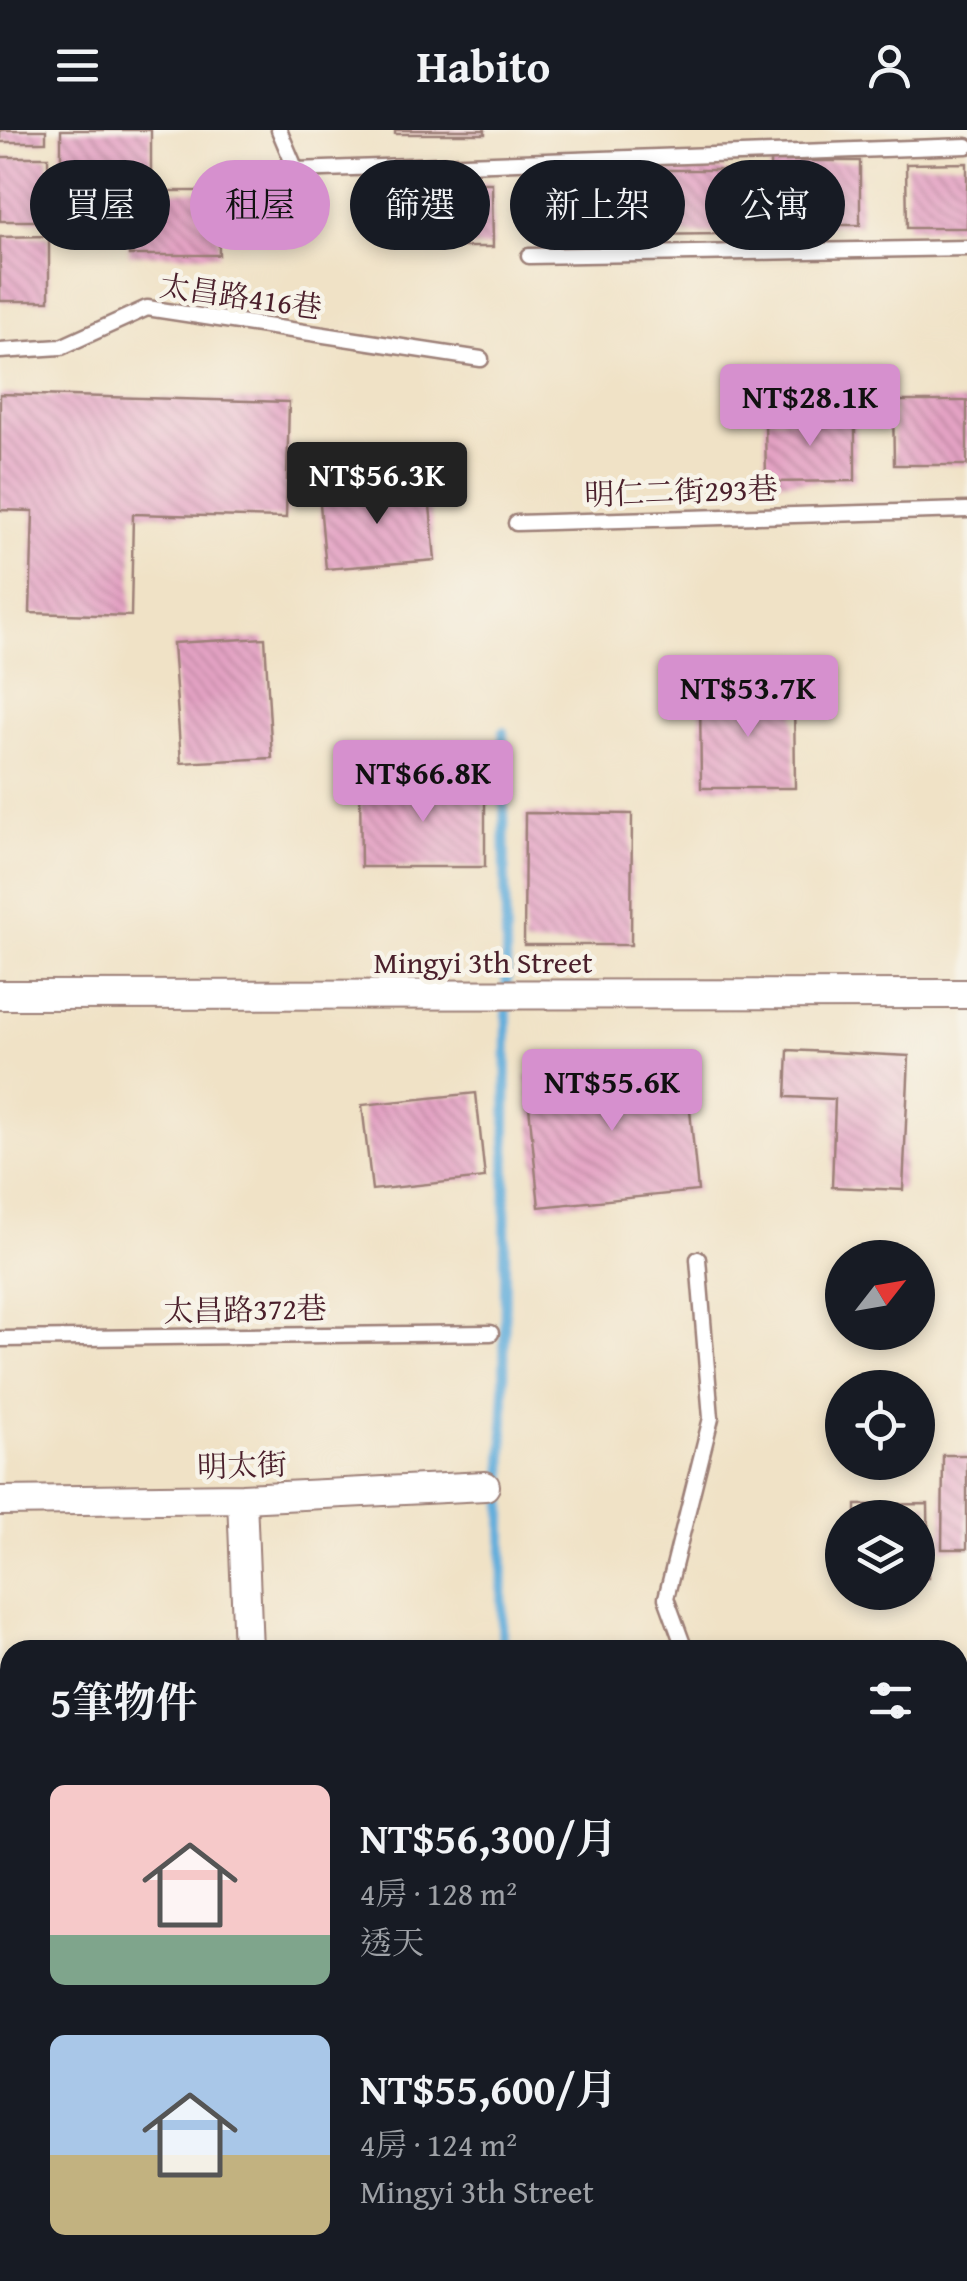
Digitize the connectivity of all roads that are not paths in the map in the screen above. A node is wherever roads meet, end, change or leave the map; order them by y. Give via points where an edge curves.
1 (279, 130) edge
2 (967, 146) edge
3 (967, 248) edge
4 (529, 256) dead end
5 (0, 351) edge
6 (481, 360) dead end
7 (967, 510) edge
8 (516, 523) dead end
9 (967, 994) edge
10 (0, 995) edge
11 (698, 1260) dead end
12 (491, 1333) dead end
13 (0, 1339) edge
14 (485, 1486) dead end
15 (242, 1498) junction
16 (0, 1501) edge
17 (248, 1640) edge
18 (681, 1640) edge

1 - 2 lane via 296,170
3 - 4 lane
5 - 6 lane, 太昌路416巷 via 61,348 147,308
7 - 8 lane, 明仁二街293巷
9 - 10 street, Mingyi 3th Street
11 - 18 lane via 711,1418 666,1598
12 - 13 lane, 太昌路372巷
14 - 15 street, 明太街
15 - 16 street, 明太街
15 - 17 street

